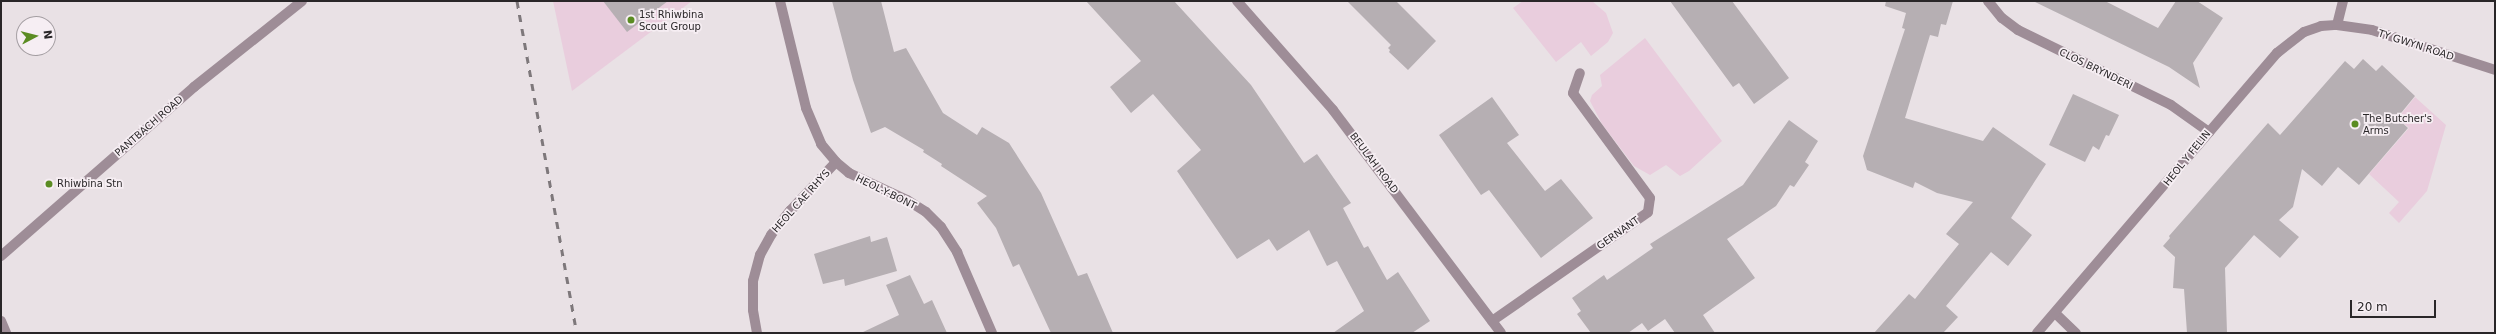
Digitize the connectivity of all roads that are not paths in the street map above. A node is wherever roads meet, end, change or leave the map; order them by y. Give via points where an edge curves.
1 (302, 1) edge
2 (780, 1) edge
3 (1237, 1) edge
4 (1988, 1) edge
5 (2343, 1) edge
6 (2337, 25) junction
7 (2495, 70) edge
8 (1580, 73) dead end
9 (2208, 132) junction
10 (836, 162) junction
11 (1, 256) edge
12 (2055, 313) junction
13 (1, 321) edge
14 (1492, 321) junction
15 (6, 333) edge
16 (757, 333) edge
17 (992, 333) edge
18 (1501, 333) edge
19 (2038, 333) edge
20 (2076, 333) edge

1 - 11 street, PANTBACH ROAD via 194,88
2 - 10 street, HEOL-Y-BONT via 812,126 821,144
3 - 14 street, BEULAH ROAD via 1333,110
4 - 9 street, CLOS BRYNDERI via 2002,18 2018,30 2171,105
5 - 6 street
6 - 7 street, TY GWYN ROAD via 2372,30
6 - 9 street, HEOL Y FELIN via 2321,26 2304,32 2286,44
8 - 14 street, GERNANT via 1573,93 1650,198 1648,212
9 - 12 street, HEOL Y FELIN
10 - 16 street, HEOL CAE RHYS via 780,223 760,255 753,281 752,310
10 - 17 street, HEOL-Y-BONT via 869,184 907,200 926,212 956,252
12 - 19 street, HEOL Y FELIN
12 - 20 street
13 - 15 street
14 - 18 street, BEULAH ROAD

